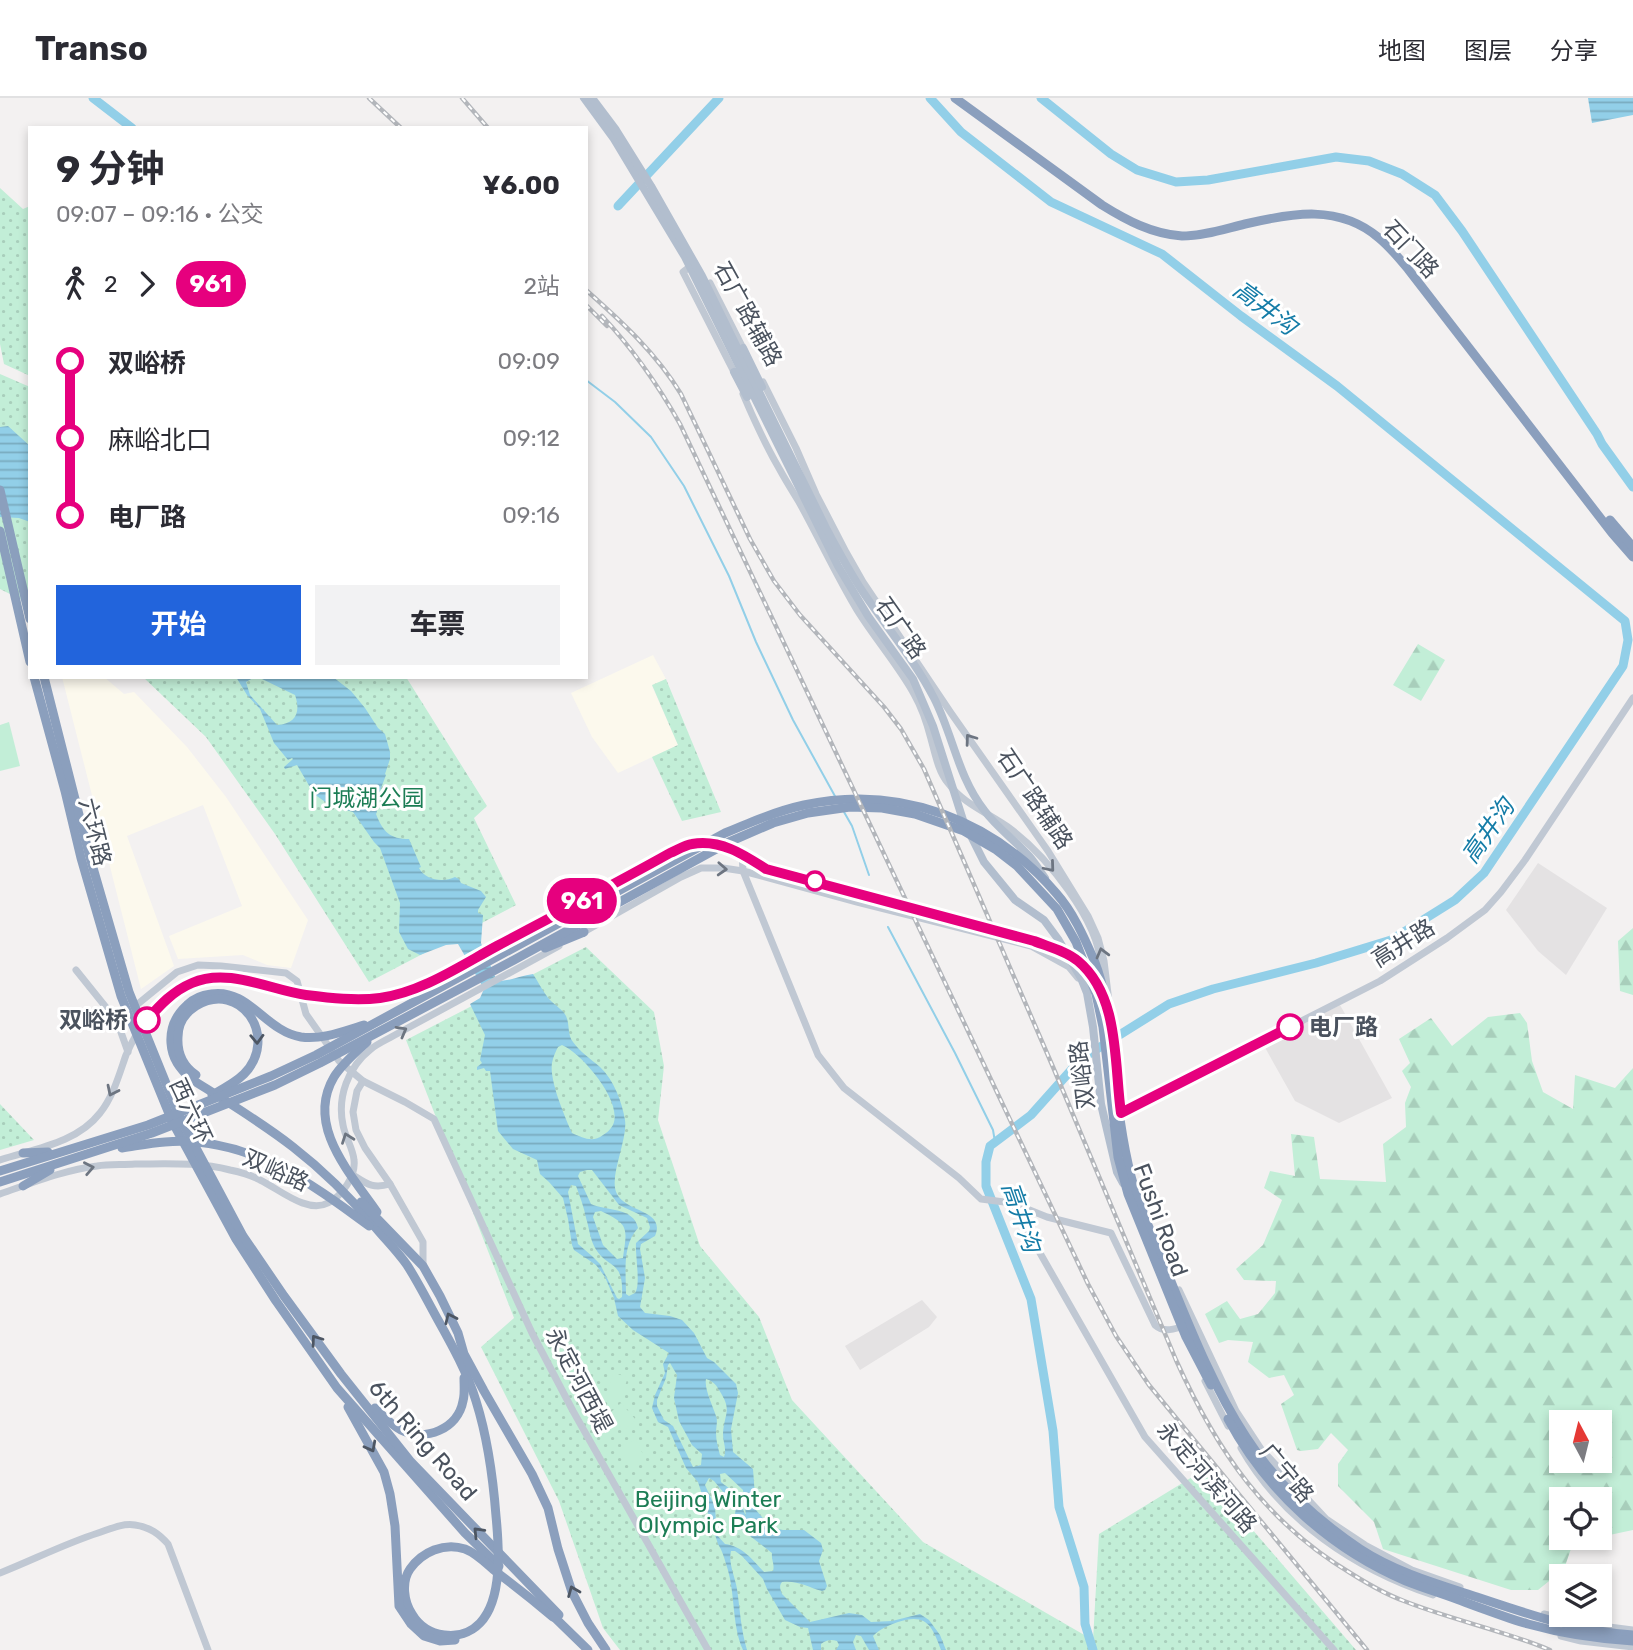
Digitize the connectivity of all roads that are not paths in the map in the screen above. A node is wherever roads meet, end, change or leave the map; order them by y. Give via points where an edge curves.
1 (584, 98) edge
2 (592, 98) edge
3 (955, 98) edge
4 (962, 98) edge
5 (716, 312) junction
6 (743, 348) junction
7 (734, 372) junction
8 (783, 442) junction
9 (797, 485) junction
10 (0, 490) edge
11 (0, 531) edge
12 (1633, 547) edge
13 (1633, 556) edge
14 (28, 610) edge
15 (28, 656) edge
16 (917, 677) junction
17 (35, 679) edge
18 (45, 679) edge
19 (1633, 698) edge
20 (1042, 843) junction
21 (1034, 849) junction
22 (742, 854) junction
23 (743, 871) junction
24 (1058, 894) junction
25 (565, 911) junction
26 (584, 932) junction
27 (521, 944) junction
28 (514, 960) junction
29 (76, 970) dead end
30 (1088, 971) junction
31 (125, 994) junction
32 (189, 1007) junction
33 (117, 1021) junction
34 (379, 1021) junction
35 (1111, 1024) junction
36 (379, 1031) junction
37 (128, 1052) junction
38 (273, 1080) junction
39 (363, 1081) junction
40 (189, 1109) junction
41 (1121, 1113) junction
42 (1106, 1119) junction
43 (100, 1151) junction
44 (60, 1152) junction
45 (23, 1153) junction
46 (0, 1160) edge
47 (64, 1163) junction
48 (0, 1171) edge
49 (353, 1175) junction
50 (0, 1182) edge
51 (390, 1184) junction
52 (23, 1186) junction
53 (0, 1194) edge
54 (355, 1194) junction
55 (1128, 1194) junction
56 (1012, 1203) junction
57 (389, 1236) junction
58 (240, 1238) junction
59 (424, 1266) junction
60 (1181, 1327) junction
61 (464, 1354) junction
62 (464, 1373) junction
63 (341, 1374) junction
64 (337, 1388) junction
65 (501, 1536) junction
66 (0, 1573) edge
67 (495, 1602) junction
68 (553, 1617) junction
69 (1633, 1632) edge
70 (1633, 1641) edge
71 (1633, 1647) edge
72 (208, 1650) edge
73 (588, 1650) edge
74 (596, 1650) edge
75 (606, 1650) edge
76 (708, 1650) edge
77 (1334, 1650) edge

1 - 5 main road, 石广路 via 614,139
2 - 5 main road, 石广路 via 663,207 702,276
3 - 13 highway, 石门路 via 1102,205 1146,228 1194,235 1314,212 1350,220 1379,237
4 - 12 highway, 石门路 via 1121,211 1157,227 1195,231 1290,209 1315,208 1349,215 1374,228 1415,271
5 - 8 main road, 石广路
5 - 9 main road, 石广路
6 - 7 street, 石广路辅路 via 697,260 683,272
6 - 8 main road
20 -> 6 street, 石广路辅路 via 863,582
7 - 9 main road
7 - 21 street, 石广路辅路 via 828,561 916,698 947,783 966,802
8 - 16 main road, 石广路 via 845,563
9 - 16 main road, 石广路 via 868,616
10 - 14 highway
11 - 15 highway
16 - 24 main road, 石广路 via 938,705 961,769 984,811 1029,856
16 - 55 main road, 石广路 via 963,820 984,862 1015,900 1044,920 1081,978 1093,1027 1101,1104 1117,1172
17 - 31 highway, 六环路 via 81,858
18 - 31 highway
19 - 41 street, 高井路 via 1525,860 1485,910 1355,994
20 - 21 street
35 -> 20 street, 石广路辅路 via 1098,938
21 -> 30 street, 石广路辅路 via 1090,925 1101,965
22 - 23 street
22 - 25 street, 双峪路 via 718,844 690,844
22 - 30 street, 双峪路 via 766,869 1034,941 1072,957
26 -> 23 street, 双峪路 via 701,869
23 - 42 street, 双峪路 via 1031,946 1069,967 1090,1005
23 - 56 street via 818,1055 844,1088 981,1199
24 - 27 highway, Fushi Road via 1017,854 948,815 914,804 849,799 806,804 725,833
24 - 69 highway, Fushi Road via 1087,944 1104,991 1117,1100 1134,1187 1192,1334 1231,1413 1257,1453 1324,1523 1363,1551 1409,1574 1531,1616 1584,1629
25 - 27 highway
25 - 37 street, 双峪路 via 401,994 355,999 305,995 236,979 214,977 194,982 159,1006
26 - 28 highway
49 -> 26 street, 双峪路 via 354,1156 340,1111 357,1062 371,1049
27 - 34 highway
28 - 36 highway
28 - 55 highway, Fushi Road via 729,842 773,823 850,807 882,808 964,831 1026,875 1057,909 1076,942 1096,994 1118,1157
29 - 33 street
30 - 35 street, 双峪路 via 1104,997
31 - 58 highway, 西六环 via 172,1121
32 - 34 highway via 206,995 229,994 278,1029 310,1038
32 -> 40 highway via 226,1000 248,1013 259,1035 254,1061 245,1073
32 - 54 highway via 172,1025 171,1048 181,1070 295,1145
33 - 37 street
33 - 39 street via 177,972 198,965 286,973 297,981 306,1014 317,1031 339,1061
34 - 38 highway
35 - 41 street, 双峪路
36 - 38 highway
36 - 54 highway via 339,1071 326,1102 328,1132
37 -> 45 street via 99,1114 64,1140
38 - 40 highway
38 - 43 highway
39 - 51 street via 353,1112 356,1130
39 - 76 street, 永定河西堤 via 434,1119 532,1334
40 - 44 highway
41 - 42 street, 高井路
41 - 69 street, 广宁路 via 1137,1191 1236,1411 1261,1449 1326,1520 1412,1570 1491,1599
42 - 60 street, 广宁路 via 1135,1223
43 - 47 highway
43 - 57 highway via 166,1142 208,1144 249,1153
44 - 45 highway
44 - 48 highway
45 - 46 street
47 - 50 highway
47 - 52 highway
49 - 51 street via 378,1187
52 -> 49 street, 双峪路 via 98,1166 176,1163 239,1172 318,1206 338,1196
51 - 59 street via 423,1241
52 - 53 street, 双峪路
54 - 57 highway
54 - 57 highway
55 - 70 highway, Fushi Road via 1186,1337 1239,1439 1280,1493 1319,1530 1359,1558 1407,1581 1528,1624
56 - 60 street via 1111,1233 1155,1325 1164,1330
56 - 77 street, 永定河滨河路 via 1145,1437
57 - 59 highway
57 - 62 highway
63 -> 58 highway, 6th Ring Road
58 - 64 highway, 6th Ring Road via 276,1301
61 -> 59 highway
60 - 71 street, 广宁路 via 1248,1460 1318,1536 1406,1587 1581,1641
61 - 65 highway via 490,1434 498,1474
75 -> 61 highway via 572,1592 548,1508 532,1474
62 - 63 highway via 463,1403 457,1417 437,1432 417,1435 388,1421
62 - 65 highway via 476,1399 488,1448
74 -> 63 highway, 6th Ring Road via 411,1462
64 -> 67 highway via 384,1472 395,1526 399,1606 411,1624 424,1636 457,1640 481,1630
64 - 68 highway, 6th Ring Road via 465,1533
65 - 67 highway via 503,1568
66 - 72 street via 120,1525 149,1528 168,1544
67 - 68 highway via 479,1625 468,1631 454,1636 433,1634 406,1603 407,1573 416,1560 433,1550 451,1546 467,1550
68 - 73 highway, 6th Ring Road

